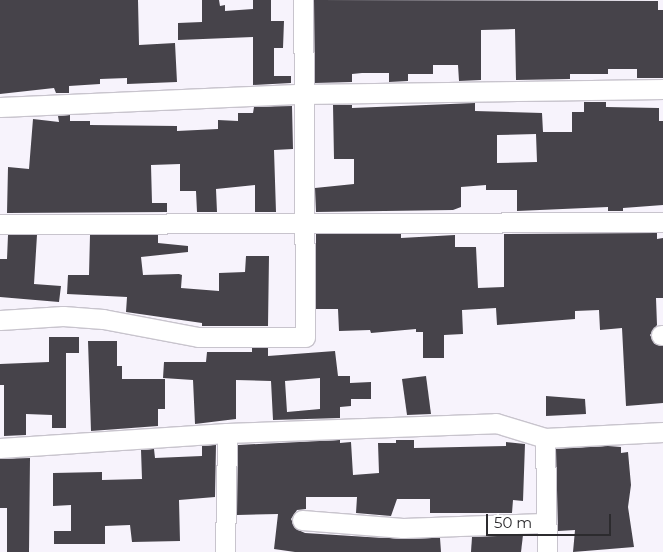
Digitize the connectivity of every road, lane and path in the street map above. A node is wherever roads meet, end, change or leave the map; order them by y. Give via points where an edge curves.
1 (303, 0) edge
2 (663, 89) edge
3 (302, 94) junction
4 (0, 107) edge
5 (663, 222) edge
6 (0, 224) edge
7 (304, 224) junction
8 (0, 320) edge
9 (227, 432) junction
10 (663, 432) edge
11 (545, 438) junction
12 (0, 448) edge
13 (302, 520) dead end
14 (544, 523) junction
15 (225, 552) edge
16 (546, 552) edge

1 - 3 street
2 - 3 street
3 - 4 street
3 - 7 street
5 - 7 street
6 - 7 street
7 - 8 street via 304,337 198,337 103,319 63,316
9 - 11 street via 496,423
9 - 12 street
9 - 15 street
10 - 11 street
11 - 14 street
13 - 14 street via 403,528
14 - 16 street

